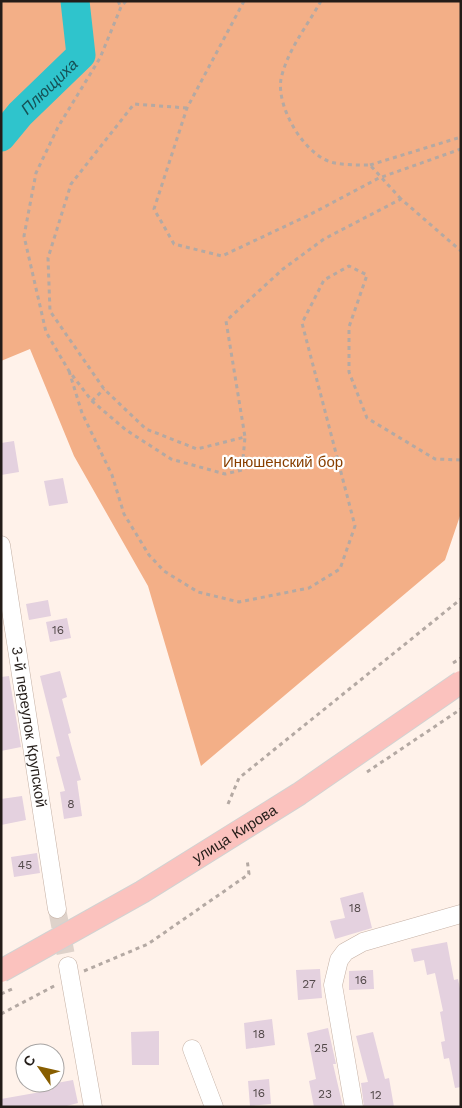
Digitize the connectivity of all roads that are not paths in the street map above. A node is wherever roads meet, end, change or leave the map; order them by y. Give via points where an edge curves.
1 (1, 545) edge
2 (453, 676) edge
3 (58, 909) tunnel mouth
4 (461, 914) edge
5 (1, 971) edge
6 (69, 972) tunnel mouth
7 (192, 1049) dead end
8 (94, 1107) edge
9 (214, 1107) edge
10 (354, 1107) edge

1 - 3 street, 3-й переулок Крупской
2 - 5 main road, улица Кирова, bridge via 299,794 142,892
4 - 10 street via 370,939 345,952 336,966 332,985
6 - 8 street
7 - 9 street

